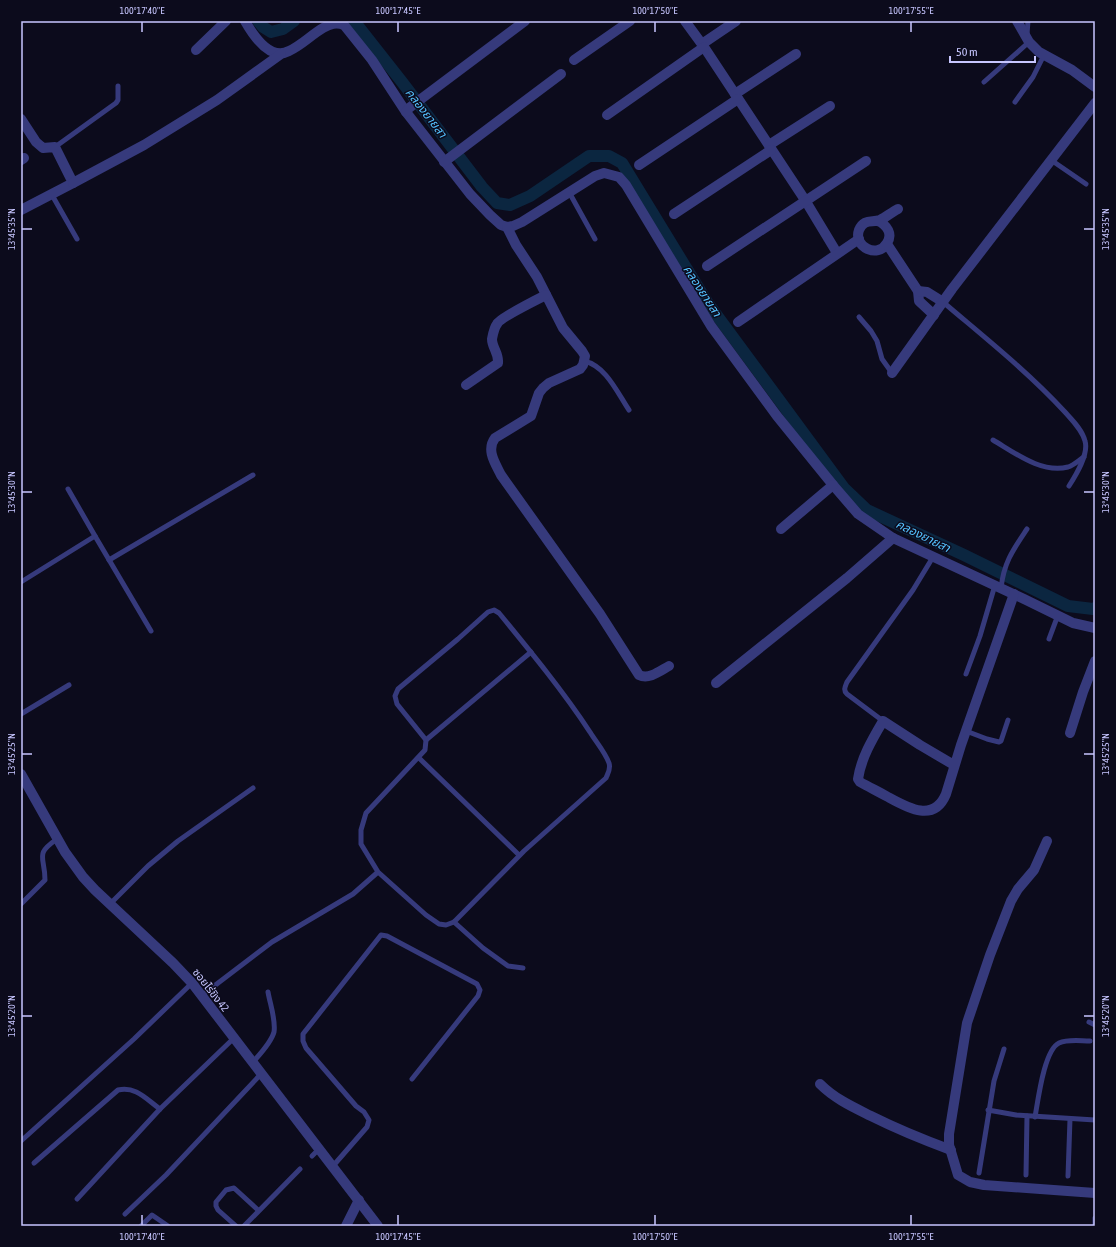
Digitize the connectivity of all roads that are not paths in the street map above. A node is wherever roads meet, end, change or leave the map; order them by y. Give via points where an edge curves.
1 (226, 21) edge
2 (245, 21) edge
3 (525, 21) edge
4 (630, 21) edge
5 (685, 21) edge
6 (736, 21) edge
7 (1017, 21) edge
8 (1028, 21) edge
9 (1028, 40) junction
10 (703, 46) junction
11 (196, 50) dead end
12 (281, 54) junction
13 (796, 54) dead end
14 (1044, 55) junction
15 (574, 60) dead end
16 (562, 74) dead end
17 (984, 82) dead end
18 (118, 86) dead end
19 (1095, 87) edge
20 (736, 97) junction
21 (1015, 102) dead end
22 (1095, 103) edge
23 (830, 106) dead end
24 (408, 110) junction
25 (606, 115) dead end
26 (21, 119) edge
27 (55, 147) junction
28 (770, 148) junction
29 (447, 160) junction
30 (1051, 160) junction
31 (866, 161) dead end
32 (639, 165) dead end
33 (73, 183) junction
34 (1086, 184) dead end
35 (569, 192) junction
36 (52, 195) junction
37 (805, 200) junction
38 (898, 209) dead end
39 (21, 210) edge
40 (674, 214) dead end
41 (878, 221) junction
42 (507, 227) junction
43 (78, 239) dead end
44 (596, 239) dead end
45 (859, 239) junction
46 (886, 244) junction
47 (837, 253) junction
48 (707, 266) dead end
49 (918, 291) junction
50 (546, 294) junction
51 (943, 302) junction
52 (934, 316) junction
53 (859, 317) dead end
54 (738, 322) dead end
55 (584, 361) junction
56 (892, 373) joint
57 (466, 385) dead end
58 (628, 410) dead end
59 (993, 440) dead end
60 (1084, 457) junction
61 (252, 475) dead end
62 (833, 485) junction
63 (1069, 486) dead end
64 (68, 489) dead end
65 (781, 529) dead end
66 (1027, 529) dead end
67 (95, 536) junction
68 (893, 538) junction
69 (933, 557) junction
70 (109, 560) junction
71 (21, 582) edge
72 (999, 584) junction
73 (1014, 594) junction
74 (1058, 616) junction
75 (1095, 628) edge
76 (151, 631) dead end
77 (1049, 639) dead end
78 (531, 652) junction
79 (1095, 661) edge
80 (669, 666) dead end
81 (966, 674) dead end
82 (716, 683) dead end
83 (69, 685) dead end
84 (21, 714) edge
85 (883, 720) junction
86 (1008, 720) dead end
87 (966, 731) junction
88 (1070, 733) dead end
89 (426, 740) junction
90 (418, 758) junction
91 (954, 765) junction
92 (22, 779) edge
93 (254, 788) dead end
94 (57, 839) junction
95 (1047, 842) dead end
96 (519, 855) junction
97 (378, 872) junction
98 (21, 904) edge
99 (110, 904) junction
100 (454, 922) junction
101 (522, 968) dead end
102 (192, 983) junction
103 (268, 992) dead end
104 (201, 996) junction
105 (1089, 1022) dead end
106 (1095, 1025) edge
107 (234, 1038) junction
108 (1090, 1041) dead end
109 (1004, 1049) dead end
110 (252, 1062) junction
111 (261, 1074) junction
112 (412, 1080) dead end
113 (820, 1084) dead end
114 (160, 1109) junction
115 (988, 1110) junction
116 (1027, 1116) junction
117 (1035, 1116) junction
118 (1070, 1119) junction
119 (1095, 1120) edge
120 (21, 1141) edge
121 (319, 1149) junction
122 (951, 1150) junction
123 (312, 1156) dead end
124 (34, 1163) dead end
125 (333, 1166) junction
126 (300, 1169) dead end
127 (979, 1173) dead end
128 (1026, 1176) dead end
129 (1068, 1176) dead end
130 (1095, 1193) edge
131 (77, 1199) dead end
132 (359, 1200) junction
133 (258, 1210) junction
134 (125, 1214) dead end
135 (1095, 1218) edge
136 (141, 1226) edge
137 (168, 1226) edge
138 (236, 1226) edge
139 (244, 1226) edge
140 (346, 1226) edge
141 (378, 1226) edge
142 (1095, 1226) edge

1 - 11 street
2 - 12 street via 261,44
3 - 24 street
4 - 15 street
5 - 10 street
6 - 10 street
7 - 9 street
8 - 9 lane
9 - 14 street
9 - 17 lane
10 - 20 street
10 - 25 street
12 - 24 street via 330,24 344,25
12 - 33 street via 217,100 144,145
13 - 20 street
14 - 19 street via 1072,70
14 - 21 lane via 1033,77
16 - 29 street
18 - 27 lane via 116,103
20 - 28 street
20 - 32 street
22 - 30 street
23 - 28 street
24 - 29 street
26 - 27 street via 43,148
27 - 33 street
28 - 37 street
28 - 40 street
29 - 42 street via 490,215
30 - 34 lane
30 - 51 street
31 - 37 street
33 - 36 street
35 - 42 street via 533,215
35 - 44 lane
35 - 62 street via 594,176 604,173 618,177 626,185 711,326 777,416
36 - 39 street
36 - 43 lane
37 - 47 street
37 - 48 street
38 - 41 street
41 - 45 street via 865,223 859,230
41 - 46 street via 886,226 890,235
42 - 50 street
45 - 46 street via 868,250 878,250
45 - 47 street
46 - 49 street
47 - 54 street
49 - 51 street via 927,292
49 - 52 street via 919,301
50 - 55 street via 563,328 585,356
50 - 57 street via 497,322 492,341 498,363
51 - 52 street
51 - 60 lane via 1012,361 1059,406 1077,426 1085,441
52 - 56 street
53 - 56 lane via 877,341 882,359
55 - 58 lane via 598,366
55 - 80 street via 580,369 543,388 531,416 495,438 491,443 494,461 639,675 649,677
59 - 60 lane via 1033,462 1054,469 1070,466
60 - 63 lane
61 - 70 lane
62 - 65 street
62 - 68 street via 858,514
64 - 67 lane
66 - 72 lane via 1014,546
67 - 70 lane
67 - 71 lane
68 - 69 street
68 - 82 street
69 - 72 street
69 - 85 lane via 913,590 844,688 847,694
70 - 76 lane
72 - 73 street
72 - 81 lane
73 - 74 street
73 - 87 street
74 - 75 street via 1073,623
74 - 77 lane
78 - 89 lane
78 - 89 lane via 499,613 494,610 488,612 398,689 395,696 397,704
78 - 96 lane via 582,720 610,765 606,778 600,784
79 - 88 street
83 - 84 lane
85 - 91 street
85 - 91 street via 864,759 858,779 860,782 906,808 927,811 944,800
86 - 87 lane via 999,742
87 - 91 street
89 - 90 lane via 425,750
90 - 96 lane
90 - 97 lane via 366,814 361,830 361,844
92 - 94 street, ซอยไร่ขิง 42
93 - 99 lane via 178,841 148,866
94 - 98 lane via 45,848 42,855 45,880
94 - 99 street, ซอยไร่ขิง 42 via 83,877
95 - 122 street via 1034,870 1011,901 967,1023 949,1134
96 - 100 lane
97 - 100 lane via 439,924
97 - 104 lane via 353,894 272,942
99 - 102 street, ซอยไร่ขิง 42
100 - 101 lane via 508,966
102 - 104 street, ซอยไร่ขิง 42
102 - 120 lane
103 - 110 lane via 274,1032 267,1045
104 - 107 street, ซอยไร่ขิง 42
105 - 106 lane
107 - 110 street, ซอยไร่ขิง 42
107 - 114 lane
108 - 117 lane via 1058,1043 1051,1050
109 - 115 lane
110 - 111 street, ซอยไร่ขิง 42
111 - 121 street, ซอยไร่ขิง 42
111 - 134 lane via 166,1176
112 - 125 lane via 478,996 480,990 477,984 381,935 303,1034 306,1048 364,1112 368,1120 367,1127
113 - 122 street via 838,1100 855,1109
114 - 124 lane via 136,1090 118,1090
114 - 131 lane
115 - 116 lane
115 - 127 lane
116 - 117 lane
116 - 128 lane
117 - 118 lane
118 - 119 lane
118 - 129 lane
121 - 123 lane
121 - 125 street, ซอยไร่ขิง 42
122 - 130 street via 958,1176 970,1182 1014,1188
125 - 132 street, ซอยไร่ขิง 42
126 - 133 lane
132 - 140 street
132 - 141 street, ซอยไร่ขิง 42
133 - 138 lane via 234,1188 226,1190 216,1202 216,1206
133 - 139 lane
135 - 142 lane
136 - 137 lane via 152,1215

